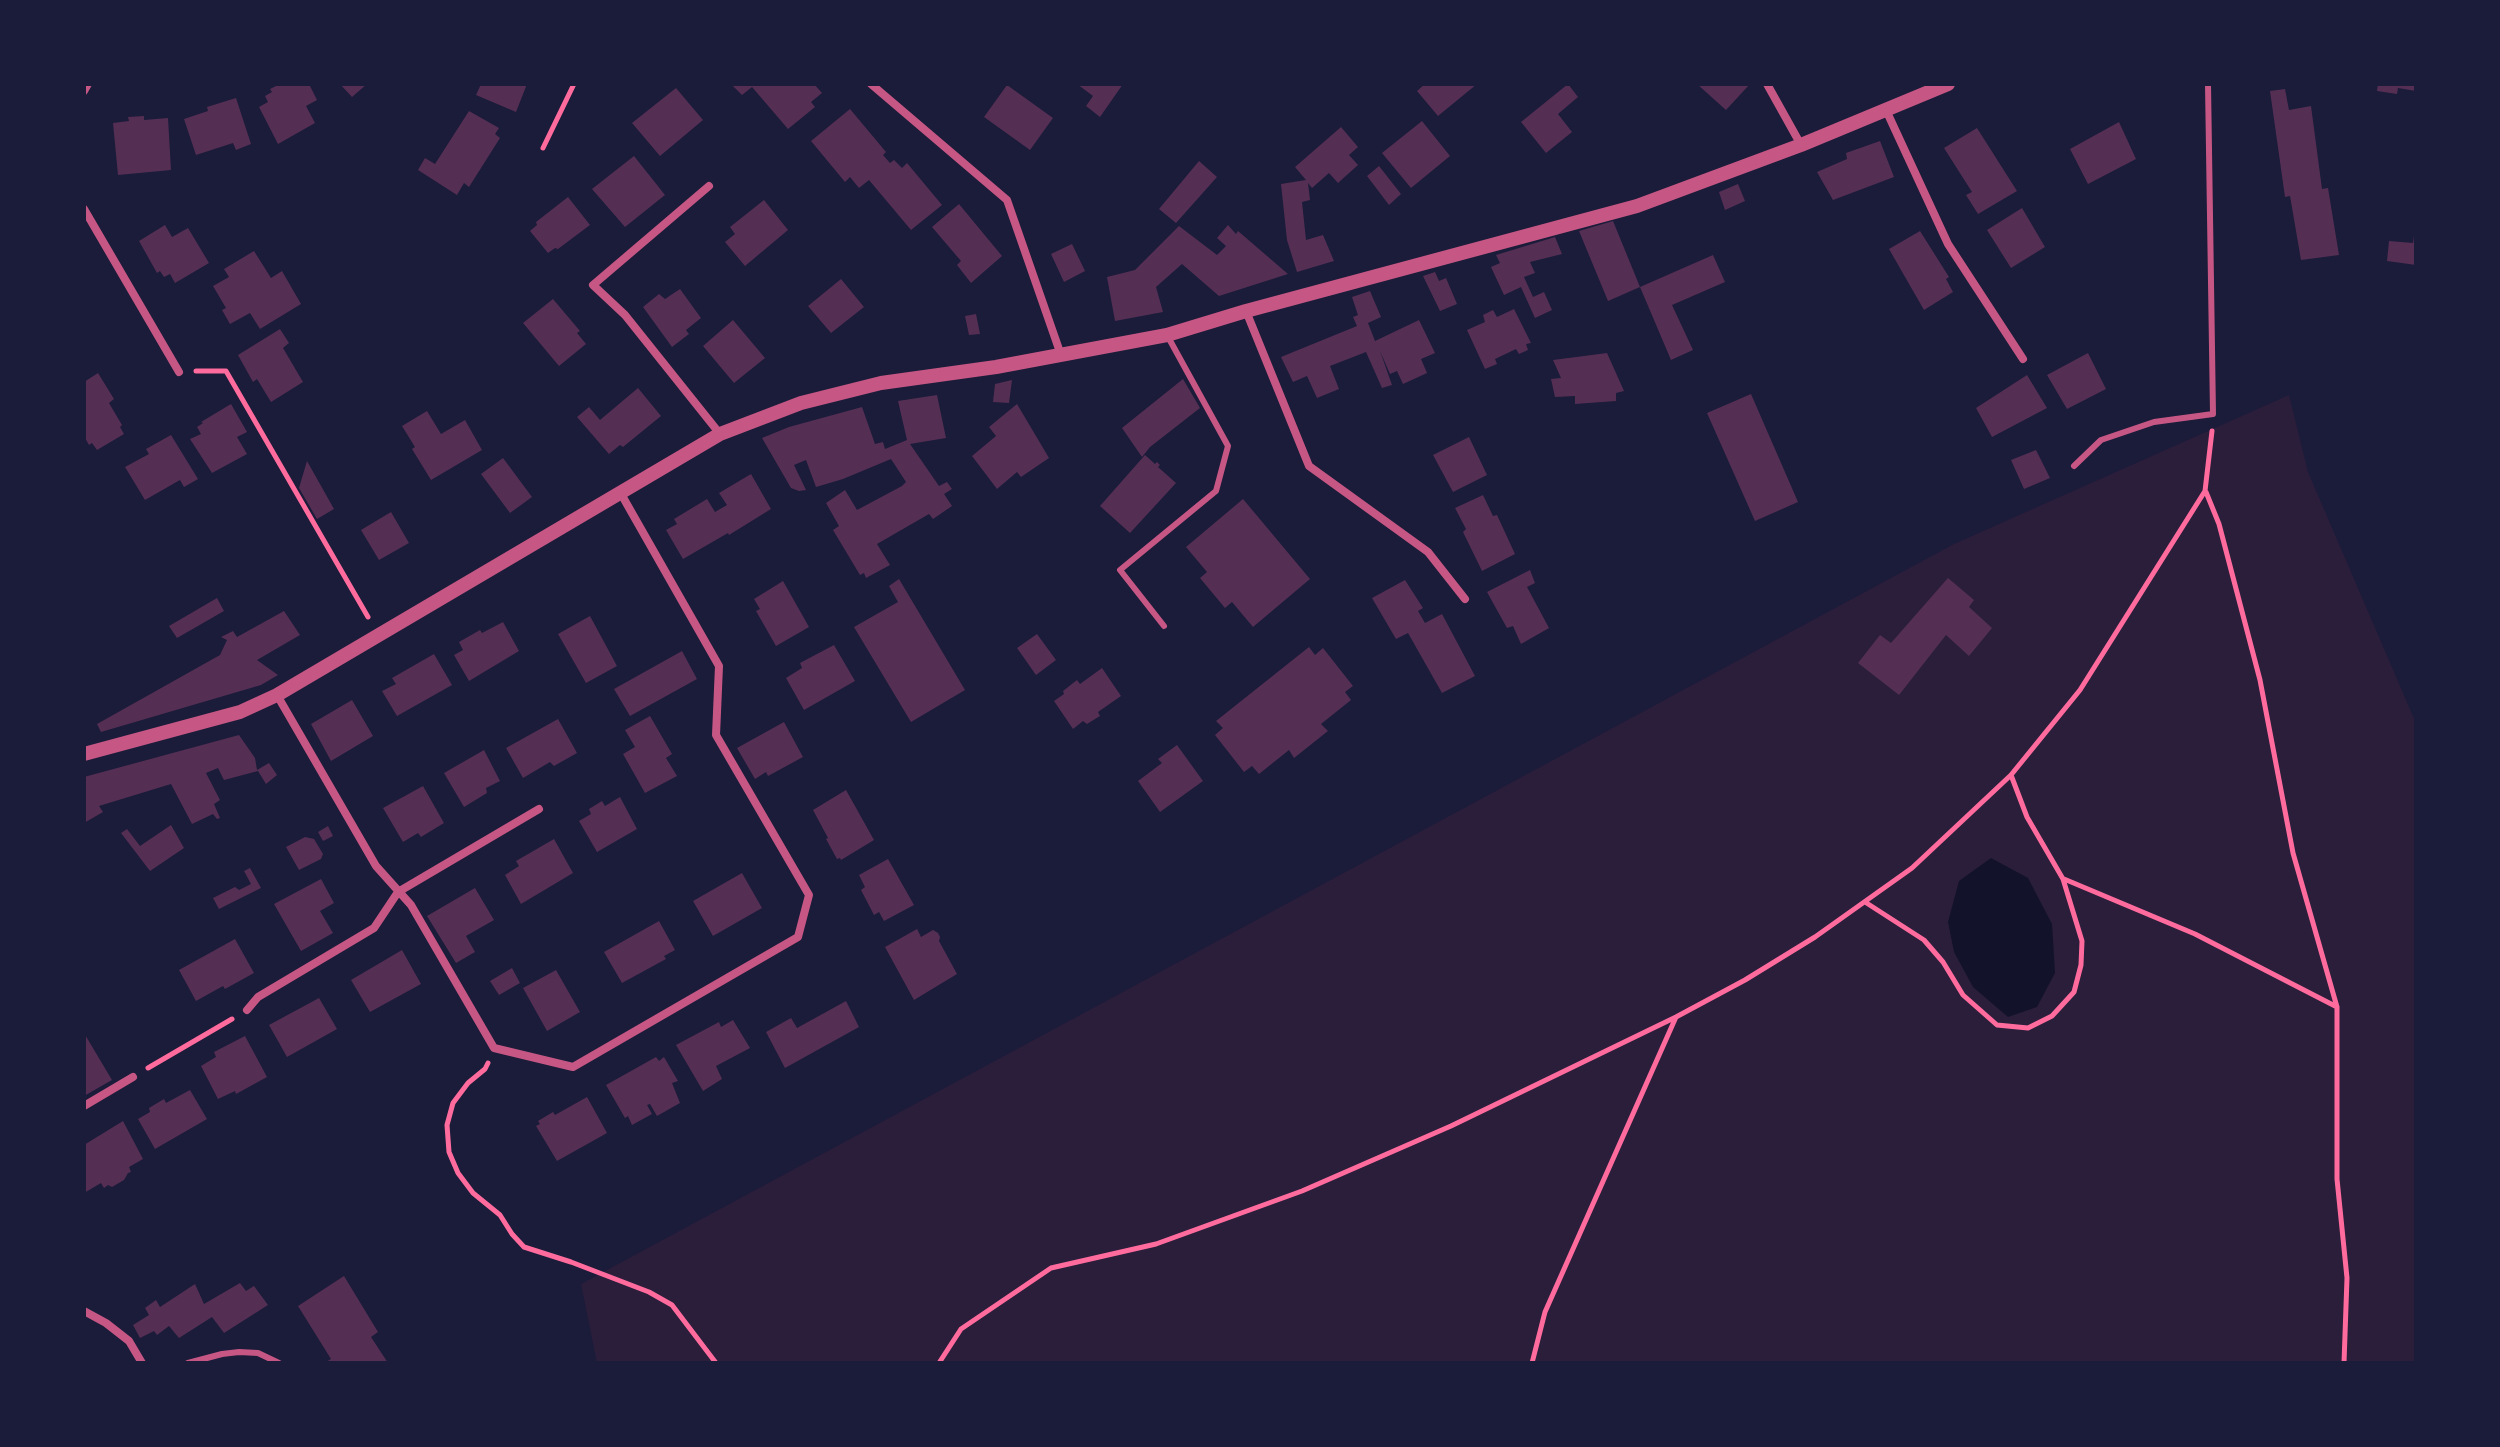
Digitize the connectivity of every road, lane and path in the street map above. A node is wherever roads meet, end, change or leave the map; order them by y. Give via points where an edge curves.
1 (88, 84) edge
2 (574, 84) edge
3 (871, 84) edge
4 (1767, 84) edge
5 (1948, 84) edge
6 (2208, 84) edge
7 (84, 91) edge
8 (1886, 110) junction
9 (1801, 145) junction
10 (543, 148) dead end
11 (709, 186) dead end
12 (84, 209) edge
13 (1246, 311) junction
14 (1167, 335) junction
15 (1061, 356) junction
16 (2023, 359) dead end
17 (179, 372) joint
18 (2213, 414) junction
19 (720, 434) junction
20 (2074, 466) dead end
21 (2205, 491) junction
22 (620, 492) junction
23 (1465, 599) dead end
24 (1164, 626) dead end
25 (378, 634) junction
26 (277, 695) junction
27 (84, 754) edge
28 (2011, 775) junction
29 (539, 809) dead end
30 (2063, 879) junction
31 (398, 892) junction
32 (1864, 902) junction
33 (2337, 1007) junction
34 (247, 1010) joint
35 (1676, 1017) junction
36 (494, 1048) junction
37 (133, 1077) joint
38 (84, 1106) edge
39 (84, 1311) edge
40 (142, 1363) edge
41 (188, 1363) edge
42 (279, 1363) edge
43 (716, 1363) edge
44 (939, 1363) edge
45 (1532, 1363) edge
46 (2344, 1363) edge

1 - 7 street
2 - 10 path
3 - 15 street via 1007,200
4 - 9 street
5 - 8 street
6 - 18 lane
8 - 9 street
8 - 16 street via 1948,244
9 - 13 street via 1637,206
11 - 19 street via 593,285 625,315
12 - 17 street
13 - 14 street
13 - 23 street via 1309,466 1428,552
14 - 15 street
14 - 24 lane via 1228,446 1216,491 1120,570
15 - 19 street via 881,383 801,403
17 - 25 path via 226,371
18 - 20 lane via 2154,422 2101,440
18 - 21 path
19 - 22 street
21 - 28 path via 2080,690
21 - 33 path via 2219,524 2256,666 2293,853
22 - 25 street
22 - 36 street via 719,666 716,735 809,895 798,937 573,1067
25 - 26 street
26 - 27 street via 240,712
26 - 31 street via 376,866
28 - 30 path via 2027,817
28 - 32 path via 1912,868
29 - 31 street
30 - 32 path via 2082,941 2081,965 2074,992 2052,1016 2028,1028 1997,1025 1963,995 1924,940
30 - 33 path via 2195,934
31 - 34 street via 374,928 258,997
31 - 36 street via 411,905
32 - 35 path via 1745,980
33 - 46 path via 2337,1179 2347,1278
34 - 37 path
35 - 44 path via 1302,1191 1156,1244 1051,1268 961,1329
35 - 45 path via 1545,1312
36 - 43 path via 485,1069 453,1103 447,1125 449,1152 458,1173 524,1247 672,1305
37 - 38 street
39 - 40 street via 129,1341
41 - 42 lane via 239,1352 258,1353

